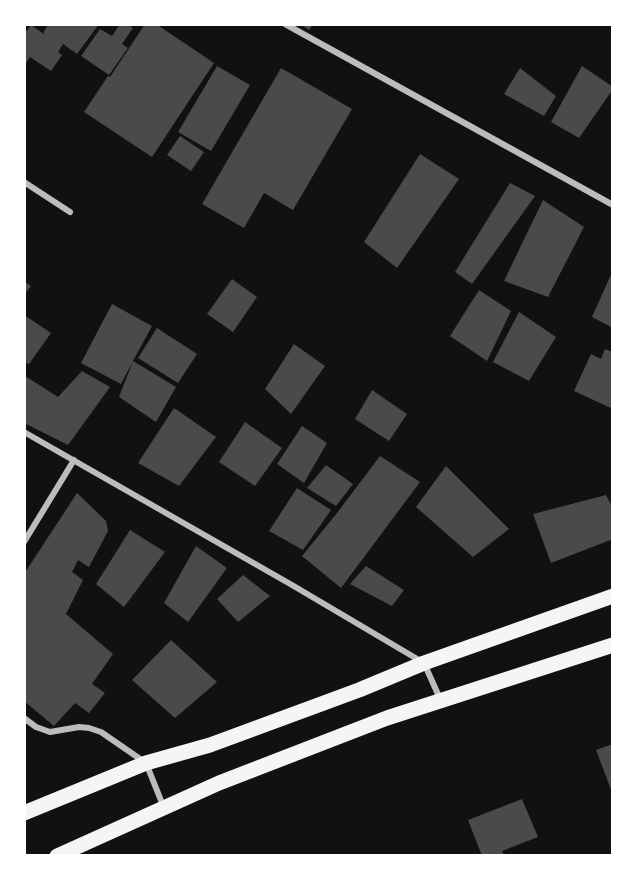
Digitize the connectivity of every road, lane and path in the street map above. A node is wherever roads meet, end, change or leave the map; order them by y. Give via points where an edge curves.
1 (285, 24) edge
2 (24, 182) edge
3 (613, 205) edge
4 (70, 212) dead end
5 (24, 432) edge
6 (74, 460) junction
7 (24, 542) edge
8 (613, 596) edge
9 (613, 645) edge
10 (424, 663) junction
11 (441, 701) junction
12 (24, 718) edge
13 (146, 763) junction
14 (164, 808) junction
15 (24, 813) edge
16 (57, 856) edge

1 - 3 street
2 - 4 street
5 - 6 street
6 - 7 street
6 - 10 street
8 - 10 main road
9 - 11 main road
10 - 11 street
10 - 13 main road via 221,741
11 - 14 main road via 387,718
12 - 13 street via 50,732 79,727 101,732
13 - 14 street
13 - 15 main road
14 - 16 main road

